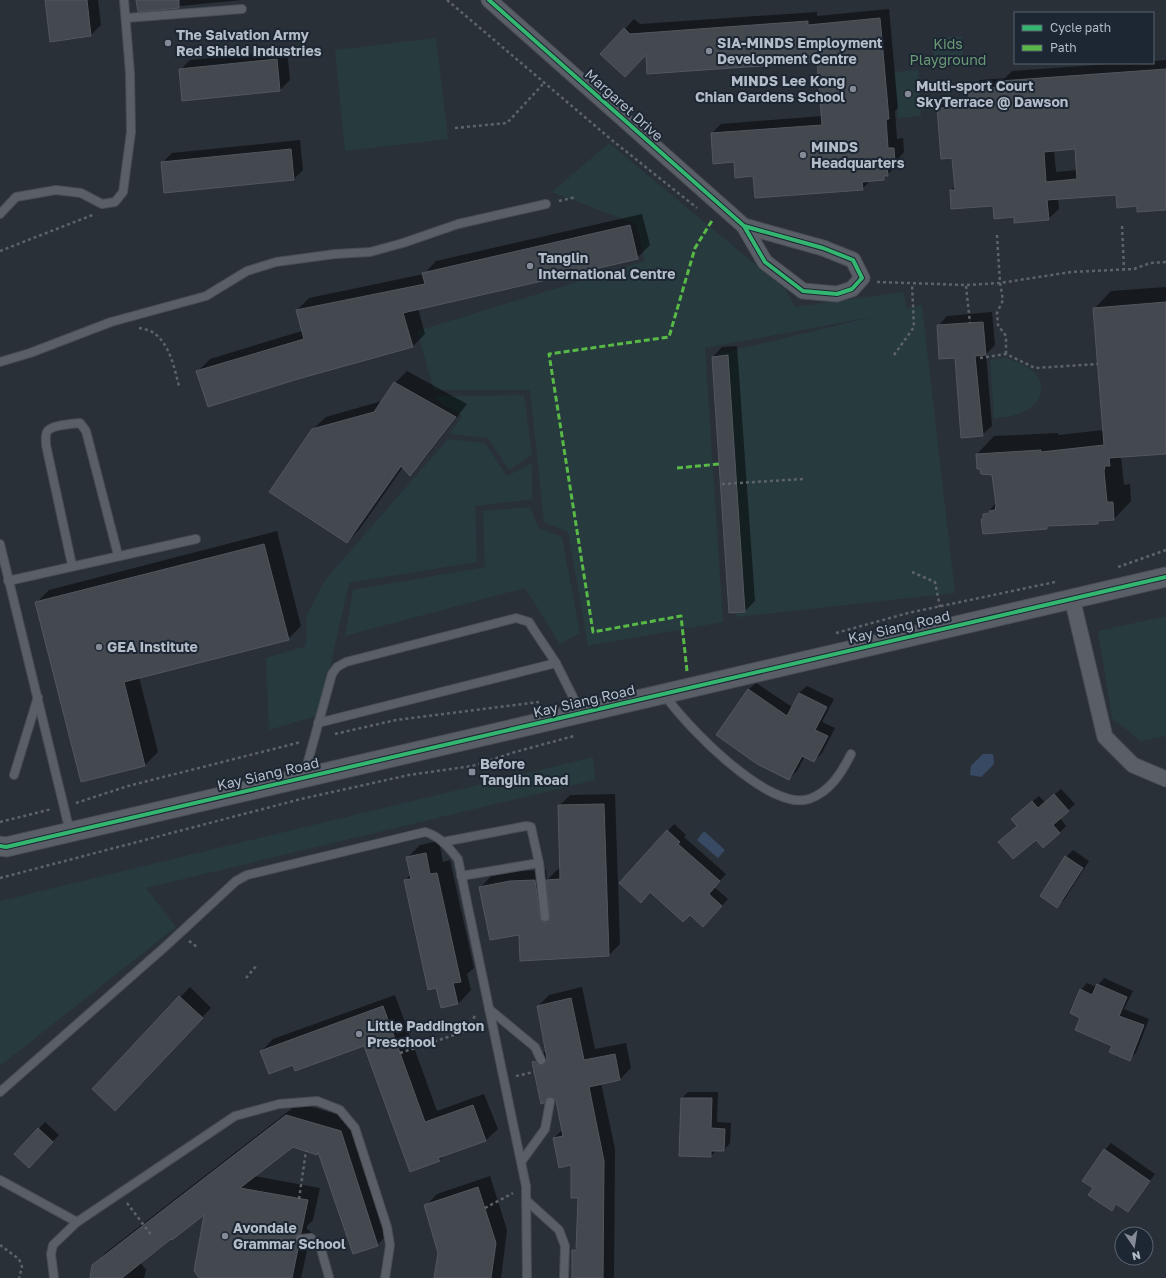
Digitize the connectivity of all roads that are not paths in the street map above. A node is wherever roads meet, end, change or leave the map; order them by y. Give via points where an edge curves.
1 (124, 0) edge
2 (489, 0) edge
3 (242, 9) dead end
4 (126, 18) junction
5 (546, 204) road end
6 (0, 214) edge
7 (744, 226) junction
8 (0, 362) edge
9 (196, 539) dead end
10 (0, 544) edge
11 (118, 555) junction
12 (72, 565) junction
13 (1166, 577) edge
14 (8, 581) junction
15 (1072, 598) junction
16 (556, 663) junction
17 (663, 693) junction
18 (38, 696) junction
19 (581, 713) junction
20 (318, 723) junction
21 (851, 754) dead end
22 (14, 775) dead end
23 (303, 777) junction
24 (1166, 779) edge
25 (70, 832) junction
26 (443, 842) junction
27 (2, 848) edge
28 (539, 863) junction
29 (461, 876) junction
30 (546, 917) dead end
31 (489, 1009) junction
32 (541, 1060) dead end
33 (0, 1092) edge
34 (550, 1102) dead end
35 (521, 1162) junction
36 (0, 1180) edge
37 (526, 1201) junction
38 (76, 1222) junction
39 (300, 1239) dead end
40 (54, 1278) edge
41 (331, 1278) edge
42 (385, 1278) edge
43 (527, 1278) edge
44 (564, 1278) edge

1 - 4 lane
2 - 7 street, Margaret Drive
3 - 4 lane
4 - 6 lane via 131,132 123,192 114,202 102,204 81,193 56,190 16,197
5 - 8 lane via 458,224 370,252 276,262 246,271 206,296 111,322
7 - 7 street, Margaret Drive via 823,248 853,260 862,278 852,288 837,294 803,292 765,262
9 - 11 lane
10 - 14 lane
11 - 12 lane
11 - 12 lane via 86,431 80,423 68,424 49,429 46,434 46,445
12 - 14 lane
13 - 15 street, Kay Siang Road
14 - 18 lane
15 - 17 street, Kay Siang Road
15 - 24 street via 1105,738 1133,765
16 - 19 lane
16 - 20 lane
16 - 20 lane via 529,622 516,618 346,662 337,667 332,674
17 - 19 street, Kay Siang Road
17 - 21 lane via 692,729 739,772 786,799 808,800 825,792 843,770
18 - 22 lane
18 - 25 lane
19 - 23 street, Kay Siang Road
20 - 23 lane
23 - 25 street, Kay Siang Road
25 - 27 street, Kay Siang Road
26 - 28 lane via 531,827
26 - 29 lane via 458,859
26 - 33 lane via 434,835 424,832 247,875 236,881
28 - 29 lane
28 - 30 lane
29 - 31 lane
31 - 32 lane via 535,1047
31 - 35 lane
34 - 35 lane via 545,1129
35 - 37 lane
36 - 38 lane
37 - 43 lane
37 - 44 lane via 559,1230 565,1246
38 - 40 lane via 53,1244 51,1254
38 - 42 lane via 235,1116 278,1104 317,1101 340,1110 355,1128 390,1245
39 - 41 lane via 311,1238 321,1249

